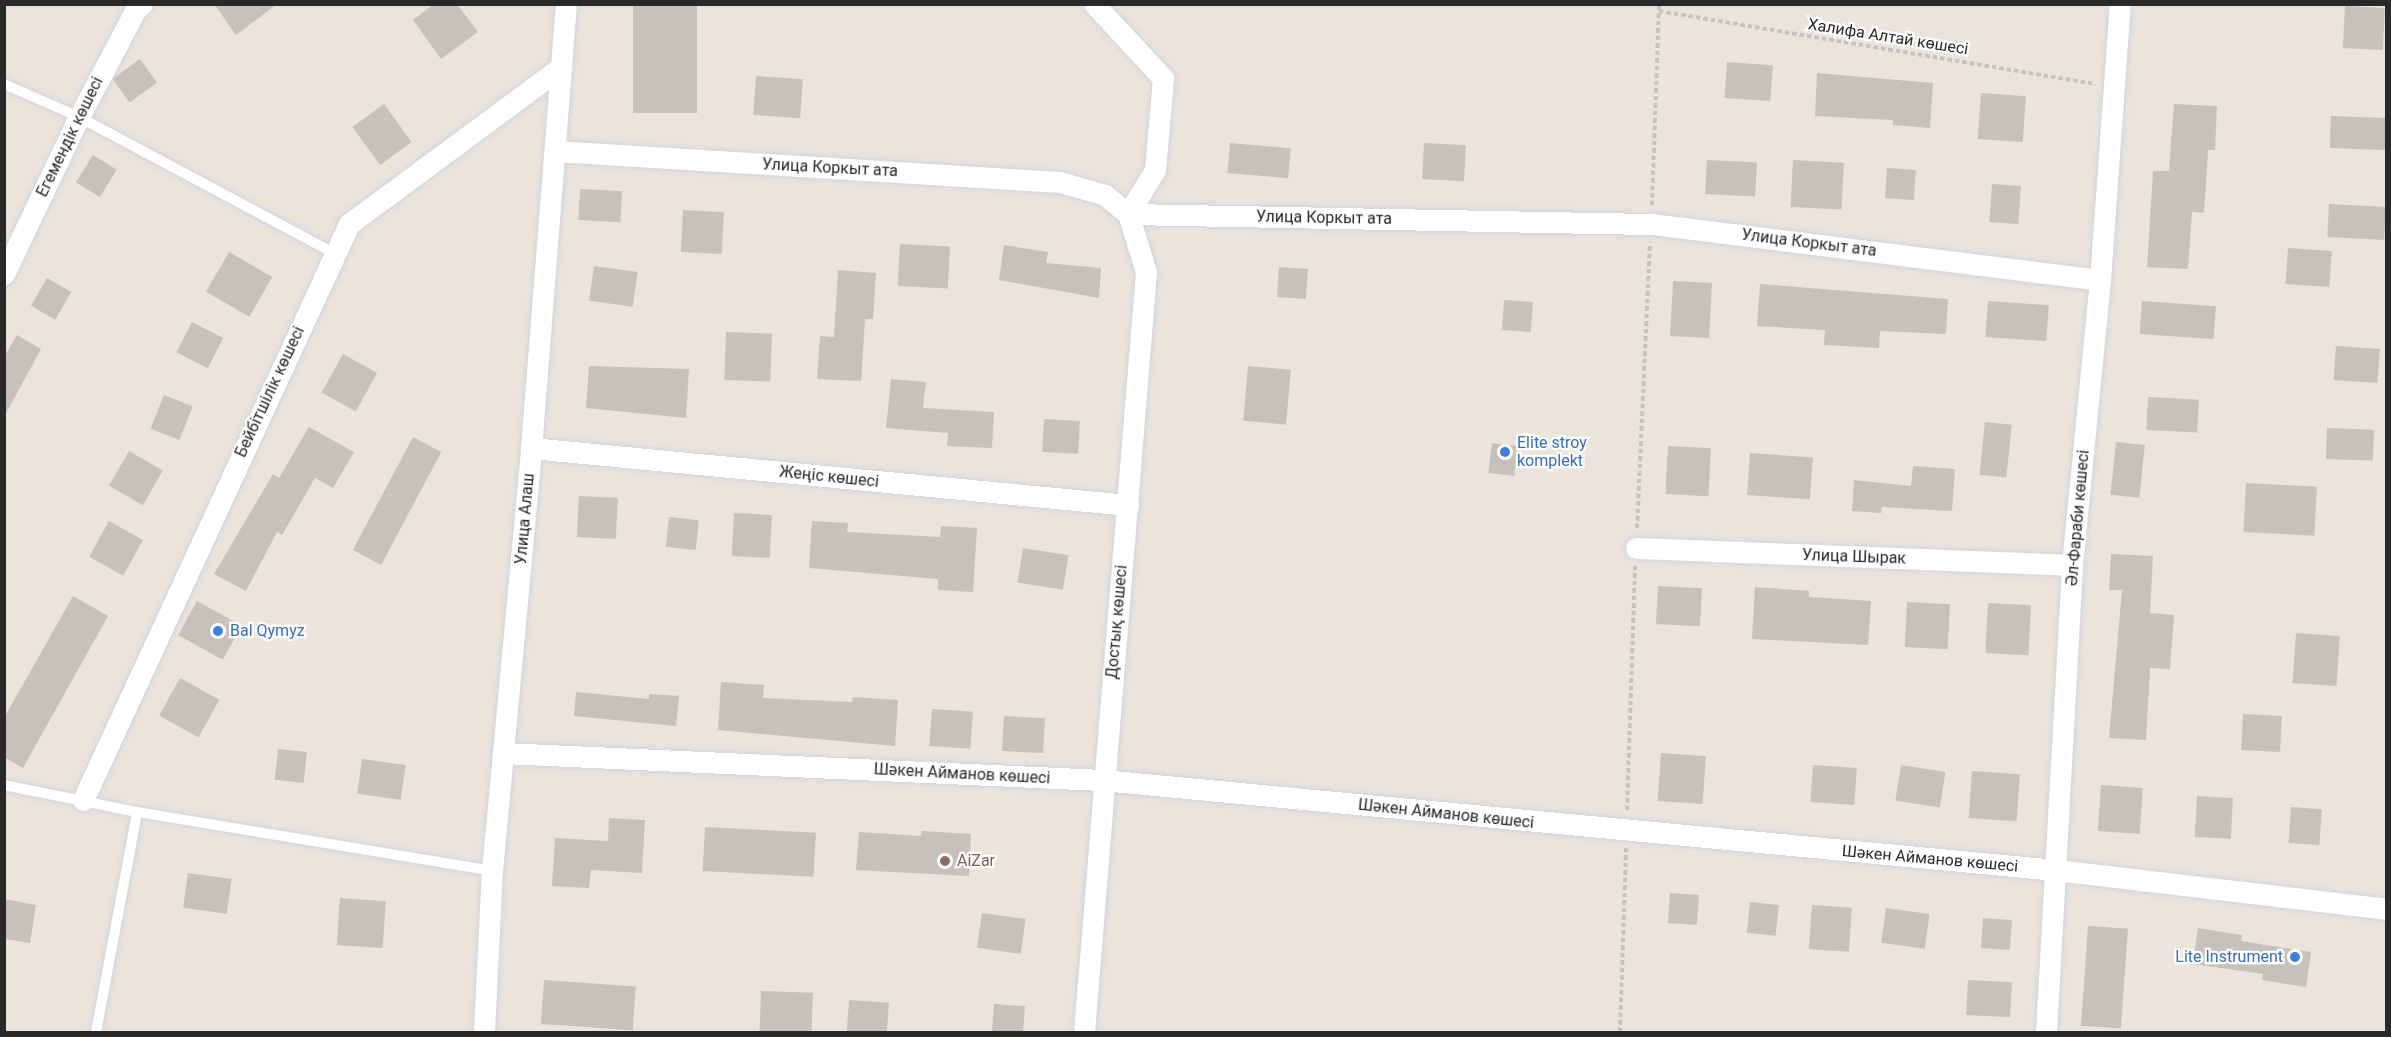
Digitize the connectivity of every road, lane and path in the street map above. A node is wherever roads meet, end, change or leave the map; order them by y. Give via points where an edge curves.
1 (142, 4) edge
2 (566, 4) edge
3 (1094, 4) edge
4 (1659, 4) edge
5 (2120, 4) edge
6 (1659, 11) junction
7 (561, 67) junction
8 (4, 84) edge
9 (2113, 87) junction
10 (79, 117) junction
11 (555, 151) junction
12 (1128, 214) junction
13 (1651, 224) junction
14 (334, 253) junction
15 (4, 274) edge
16 (2100, 280) junction
17 (531, 448) junction
18 (1128, 505) junction
19 (1636, 548) junction
20 (2072, 565) junction
21 (503, 753) junction
22 (1102, 780) junction
23 (4, 785) edge
24 (83, 800) junction
25 (137, 812) junction
26 (1626, 831) junction
27 (2056, 870) junction
28 (492, 871) junction
29 (2386, 909) edge
30 (96, 1032) edge
31 (484, 1032) edge
32 (1084, 1032) edge
33 (1620, 1032) edge
34 (2046, 1032) edge

1 - 10 street, Егемендік көшесі
2 - 7 street, Улица Алаш
3 - 12 street via 1163,78 1155,170
4 - 6 path
5 - 9 street, Әл-Фараби көшесі
6 - 9 path, Халифа Алтай көшесі
6 - 13 path
7 - 11 street, Улица Алаш
7 - 14 street, Бейбітшілік көшесі via 349,224
8 - 10 lane
9 - 16 street, Әл-Фараби көшесі
10 - 14 lane
10 - 15 street, Егемендік көшесі
11 - 12 street, Улица Коркыт ата via 1060,182 1104,195
11 - 17 street, Улица Алаш
12 - 13 street, Улица Коркыт ата
12 - 18 street, Достық көшесі via 1146,272
13 - 16 street, Улица Коркыт ата
13 - 19 path
14 - 24 street, Бейбітшілік көшесі
16 - 20 street, Әл-Фараби көшесі
17 - 18 street, Жеңіс көшесі
17 - 21 street, Улица Алаш
18 - 22 street, Достық көшесі
19 - 20 street, Улица Шырак
19 - 26 path
20 - 27 street, Әл-Фараби көшесі
21 - 22 street, Шәкен Айманов көшесі
21 - 28 street, Улица Алаш
22 - 26 street, Шәкен Айманов көшесі
22 - 32 street, Достық көшесі
23 - 24 lane
24 - 25 lane
25 - 28 lane
25 - 30 lane
26 - 27 street, Шәкен Айманов көшесі
26 - 33 path
27 - 29 street, Шәкен Айманов көшесі
27 - 34 street, Әл-Фараби көшесі
28 - 31 street, Улица Алаш

